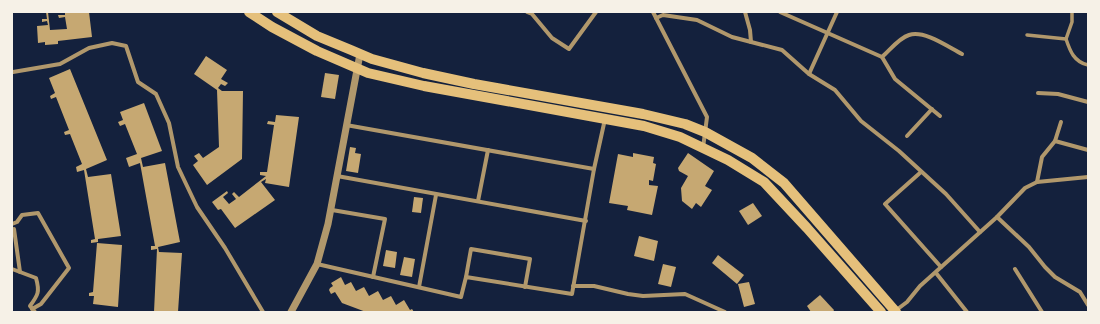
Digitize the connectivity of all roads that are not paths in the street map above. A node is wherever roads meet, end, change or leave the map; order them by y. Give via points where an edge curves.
1 (249, 12) edge
2 (276, 12) edge
3 (527, 12) edge
4 (596, 12) edge
5 (653, 12) edge
6 (660, 12) edge
7 (745, 12) edge
8 (780, 12) edge
9 (837, 12) edge
10 (1072, 12) edge
11 (533, 13) edge
12 (788, 14) edge
13 (656, 18) junction
14 (828, 33) junction
15 (1027, 35) dead end
16 (1066, 39) junction
17 (751, 42) junction
18 (360, 54) junction
19 (962, 54) dead end
20 (882, 56) junction
21 (1088, 65) edge
22 (357, 68) junction
23 (13, 72) edge
24 (809, 74) junction
25 (1038, 93) dead end
26 (1088, 102) edge
27 (932, 109) junction
28 (940, 116) dead end
29 (605, 118) junction
30 (1061, 122) dead end
31 (346, 125) junction
32 (705, 132) junction
33 (907, 136) dead end
34 (1055, 141) junction
35 (703, 148) junction
36 (488, 150) junction
37 (1088, 150) edge
38 (594, 169) junction
39 (922, 172) junction
40 (337, 176) junction
41 (1088, 177) edge
42 (1037, 182) junction
43 (436, 195) junction
44 (478, 201) junction
45 (332, 210) junction
46 (997, 217) junction
47 (586, 221) junction
48 (12, 224) edge
49 (14, 229) dead end
50 (980, 232) junction
51 (316, 264) junction
52 (941, 268) junction
53 (12, 269) edge
54 (1015, 269) dead end
55 (20, 272) junction
56 (936, 273) junction
57 (373, 277) junction
58 (466, 277) junction
59 (573, 286) junction
60 (419, 287) junction
61 (525, 287) junction
62 (1088, 305) edge
63 (34, 311) edge
64 (263, 312) edge
65 (291, 312) edge
66 (725, 312) edge
67 (881, 312) edge
68 (894, 312) edge
69 (967, 312) edge
70 (1042, 312) edge

1 - 22 main road via 317,51
2 - 18 main road via 317,36
3 - 11 street
4 - 11 street via 569,49 552,38
5 - 13 street
6 - 13 street
7 - 17 street
8 - 12 street
9 - 14 street
10 - 16 street via 1072,22
12 - 14 street
13 - 17 street via 663,14 698,20 732,38
13 - 32 street via 707,117
14 - 20 street
14 - 24 street
15 - 16 street
16 - 21 street via 1077,61
17 - 24 street via 782,50
18 - 22 street
18 - 32 main road via 423,73 643,114 685,124
19 - 20 street via 923,34 909,35
20 - 27 street via 895,79
22 - 29 main road via 424,86
22 - 31 street
23 - 64 street via 60,64 89,48 112,43 126,46 138,82 156,94 169,123 178,167 197,207
24 - 39 street via 835,90 860,121
25 - 26 street via 1058,94
27 - 28 street
27 - 33 street
29 - 35 main road via 680,137
29 - 38 street
30 - 34 street
31 - 36 street
31 - 40 street
32 - 35 street
32 - 68 main road via 752,158 784,182
34 - 37 street
34 - 42 street via 1042,157
35 - 67 main road via 764,182
36 - 38 street
36 - 44 street
38 - 47 street
39 - 50 street
39 - 52 street via 884,204
40 - 43 street
40 - 45 street
41 - 42 street
42 - 46 street via 1025,188
43 - 44 street
43 - 60 street
44 - 47 street
45 - 51 street
45 - 57 street via 385,219
46 - 50 street
46 - 62 street via 1029,247 1055,277 1080,292
47 - 59 street
48 - 63 street via 22,215 38,213 69,268
49 - 55 street
50 - 52 street
51 - 57 street
51 - 65 street
52 - 56 street
53 - 55 street
54 - 70 street
55 - 63 street via 36,278 38,295 30,306
56 - 68 street
56 - 69 street
57 - 60 street
58 - 60 street via 461,297
58 - 61 street
58 - 61 street via 471,250 530,259
59 - 61 street via 572,294
59 - 66 street via 594,286 643,296 685,294

